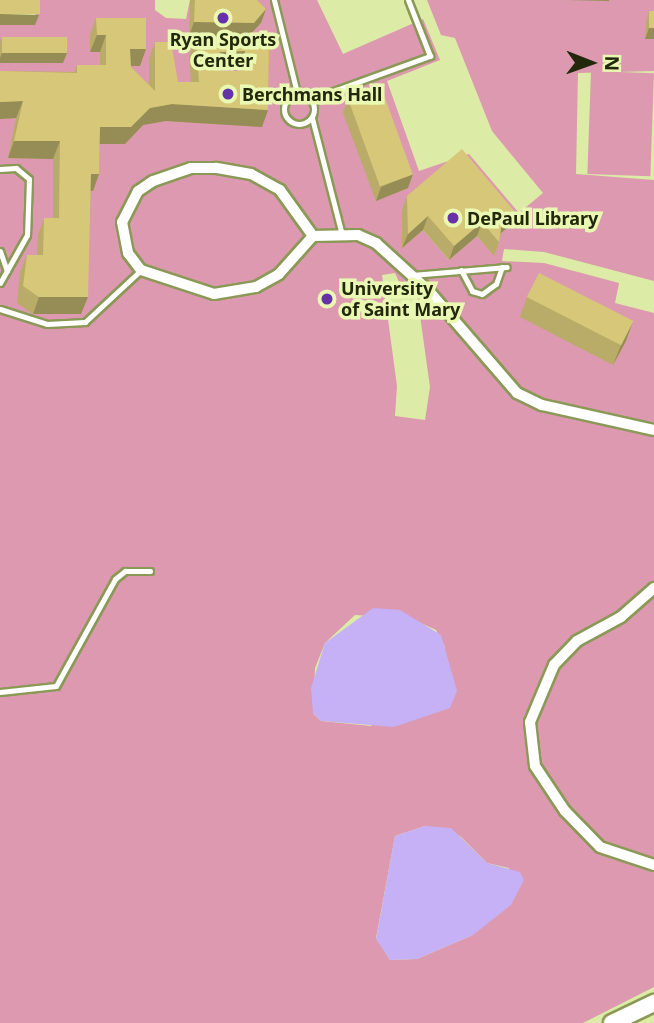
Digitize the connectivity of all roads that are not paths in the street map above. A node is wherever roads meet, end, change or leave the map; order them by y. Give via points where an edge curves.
1 (274, 0) edge
2 (408, 0) edge
3 (297, 93) junction
4 (311, 99) junction
5 (312, 118) junction
6 (0, 169) edge
7 (341, 232) junction
8 (313, 236) junction
9 (0, 251) edge
10 (141, 270) junction
11 (460, 270) junction
12 (6, 271) junction
13 (412, 275) junction
14 (0, 283) edge
15 (0, 309) edge
16 (654, 429) edge
17 (150, 571) dead end
18 (654, 588) edge
19 (0, 692) edge
20 (654, 865) edge
21 (654, 1003) edge
22 (612, 1023) edge

1 - 3 lane
2 - 4 lane via 430,56
3 - 4 lane
3 - 5 lane via 285,102 286,117 299,124
4 - 5 lane
5 - 7 lane
6 - 12 lane via 16,168 29,178 27,235
7 - 8 street
7 - 13 street via 376,243
8 - 10 street via 279,274 236,292 198,293
8 - 10 street via 296,205 265,180 191,168 153,181 128,206 122,236
9 - 12 lane
10 - 15 lane via 85,322 47,324
11 - 11 lane via 504,267 496,284 482,294 472,291
11 - 13 lane
12 - 14 lane
13 - 16 street via 517,393 541,405
17 - 19 lane via 125,571 115,579 56,687
18 - 20 street via 621,617 577,641 554,665 530,722 535,766 565,811 600,847
21 - 22 highway

